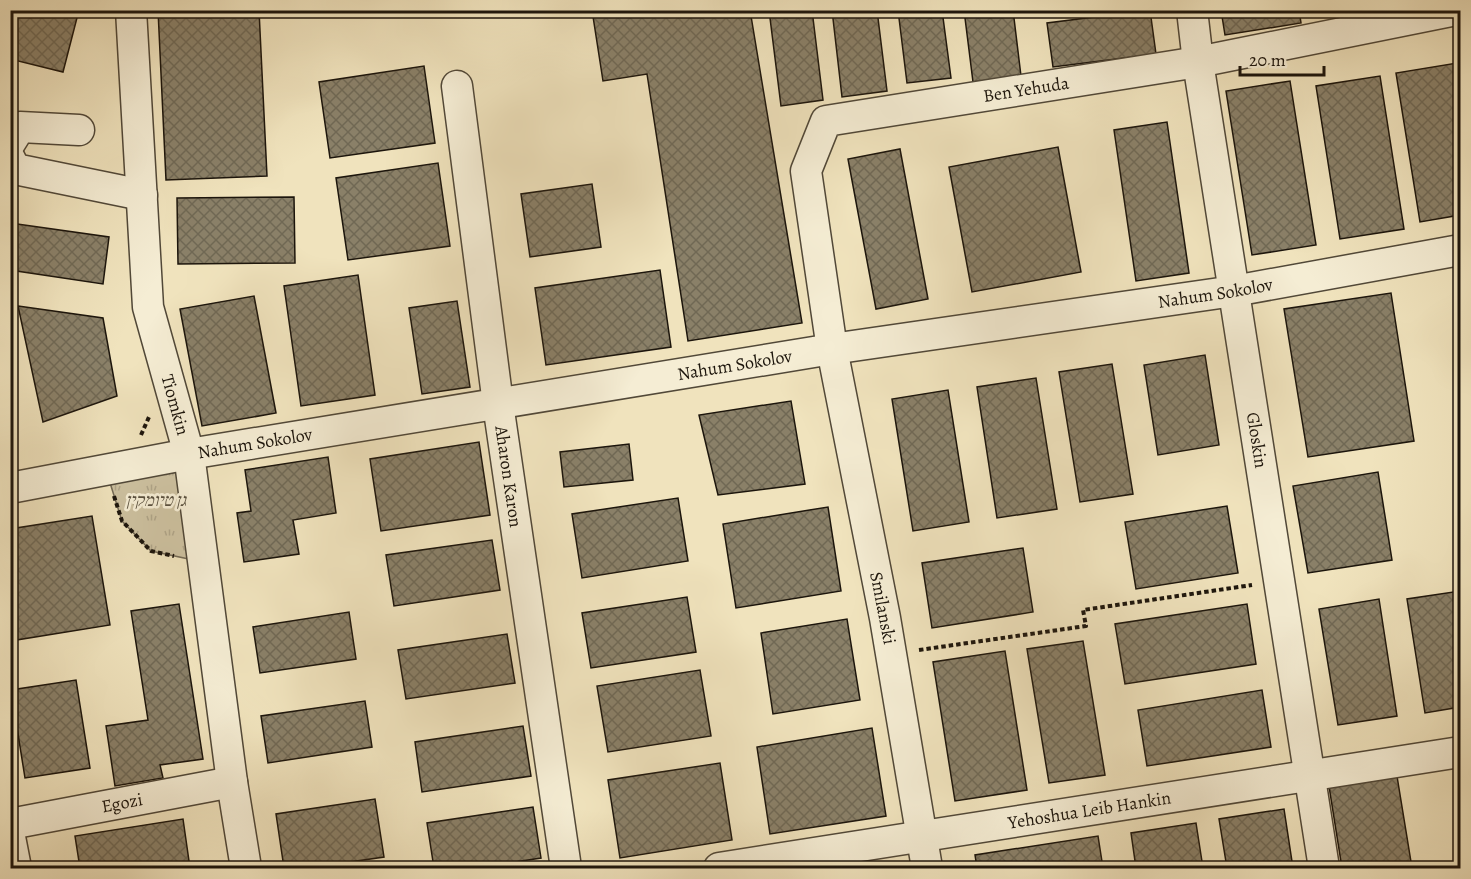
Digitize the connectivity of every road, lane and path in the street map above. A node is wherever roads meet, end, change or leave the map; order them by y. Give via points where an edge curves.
1 (131, 10) edge
2 (1192, 10) edge
3 (1456, 10) edge
4 (1198, 62) junction
5 (457, 86) dead end
6 (79, 130) dead end
7 (10, 142) edge
8 (10, 159) edge
9 (142, 195) junction
10 (1461, 250) edge
11 (1234, 291) junction
12 (832, 349) junction
13 (167, 378) junction
14 (498, 404) junction
15 (189, 454) junction
16 (116, 468) junction
17 (10, 488) edge
18 (203, 562) junction
19 (1279, 581) junction
20 (892, 654) junction
21 (1461, 752) edge
22 (1309, 776) junction
23 (232, 782) junction
24 (10, 824) edge
25 (10, 837) edge
26 (922, 837) junction
27 (16, 868) edge
28 (246, 868) edge
29 (566, 868) edge
30 (719, 868) edge
31 (927, 868) edge
32 (1324, 868) edge

1 - 9 street, Tiomkin
2 - 4 street, Gloskin
3 - 4 street, Ben Yehuda
4 - 11 street, Gloskin
4 - 12 street, Ben Yehuda via 826,121 806,171
5 - 14 street, Aharon Karon
6 - 7 street via 20,127
8 - 9 street via 15,169
9 - 13 street, Tiomkin via 148,307
10 - 11 street, Nahum Sokolov
11 - 12 street, Nahum Sokolov
11 - 19 street, Gloskin
12 - 14 street, Nahum Sokolov
12 - 20 street, Smilanski
13 - 15 street, Tiomkin
13 - 16 path
14 - 15 street, Nahum Sokolov
14 - 29 street, Aharon Karon
15 - 16 street, Nahum Sokolov
15 - 18 street, Tiomkin
16 - 17 street, Nahum Sokolov
16 - 18 path via 122,521 151,551
18 - 23 street, Tiomkin
19 - 20 path via 1083,610 1086,626
19 - 22 street, Gloskin
20 - 26 street, Smilanski
21 - 22 street, Yehoshua Leib Hankin
22 - 26 street, Yehoshua Leib Hankin
22 - 32 street, Gloskin
23 - 24 street, Egozi
23 - 28 street, Tiomkin
25 - 27 street
26 - 30 street, Yehoshua Leib Hankin
26 - 31 street, Smilanski

